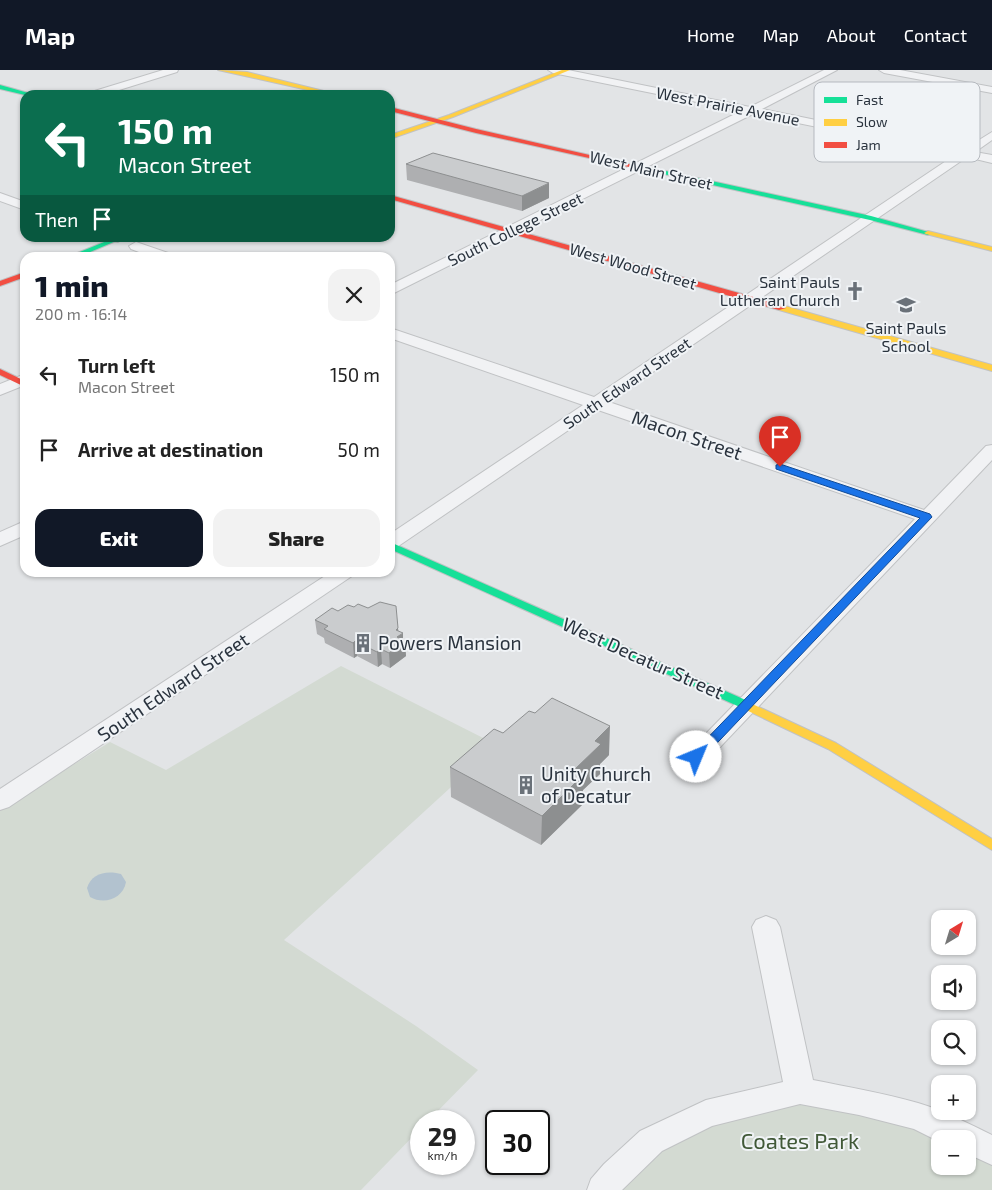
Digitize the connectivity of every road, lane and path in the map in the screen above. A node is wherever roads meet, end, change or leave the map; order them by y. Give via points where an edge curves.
1 (173, 70) edge
2 (221, 70) edge
3 (832, 70) edge
4 (884, 70) edge
5 (561, 71) edge
6 (242, 72) edge
7 (949, 82) edge
8 (0, 87) edge
9 (108, 90) edge
10 (316, 90) edge
11 (20, 92) edge
12 (395, 109) edge
13 (753, 111) junction
14 (441, 119) junction
15 (814, 123) edge
16 (395, 135) edge
17 (992, 135) edge
18 (980, 144) edge
19 (954, 162) edge
20 (640, 167) junction
21 (0, 197) edge
22 (395, 198) edge
23 (20, 204) edge
24 (867, 221) junction
25 (511, 232) junction
26 (108, 242) edge
27 (136, 246) dead end
28 (991, 249) edge
29 (83, 252) edge
30 (152, 252) edge
31 (20, 276) edge
32 (0, 284) edge
33 (395, 289) edge
34 (752, 300) junction
35 (395, 335) edge
36 (992, 368) edge
37 (0, 372) edge
38 (20, 381) edge
39 (20, 383) edge
40 (0, 390) edge
41 (595, 404) junction
42 (992, 450) edge
43 (927, 517) junction
44 (20, 530) edge
45 (0, 540) edge
46 (395, 541) edge
47 (395, 546) edge
48 (337, 577) edge
49 (749, 705) junction
50 (696, 757) dead end
51 (0, 801) edge
52 (992, 845) edge
53 (766, 927) dead end
54 (800, 1091) junction
55 (947, 1130) edge
56 (976, 1143) edge
57 (992, 1150) edge
58 (603, 1190) edge

1 - 9 street
2 - 6 street
3 - 13 street, South College Street
4 - 7 street
5 - 13 street, West Prairie Avenue
5 - 14 street
6 - 10 street
8 - 11 street
12 - 14 street, West Main Street
13 - 15 street, West Prairie Avenue
13 - 20 street, South College Street
14 - 16 street
14 - 20 street, West Main Street via 487,127 526,141
17 - 18 street, South Edward Street
19 - 24 street, South Edward Street
20 - 24 street, West Main Street
20 - 25 street, South College Street
21 - 23 street
22 - 25 street, West Wood Street
24 - 28 street, West Main Street
24 - 34 street, South Edward Street
25 - 33 street, South College Street
25 - 34 street, West Wood Street
26 - 29 street
27 - 30 street
31 - 32 street
34 - 36 street, West Wood Street
34 - 41 street, South Edward Street
35 - 41 street, Macon Street
37 - 38 street
39 - 40 street
41 - 43 street, Macon Street
41 - 46 street, South Edward Street
42 - 43 street
43 - 49 street
44 - 45 street
47 - 49 street, West Decatur Street
48 - 51 street, South Edward Street
49 - 50 street
49 - 52 street, West Decatur Street via 832,746
53 - 54 street
54 - 55 street via 919,1117
54 - 58 street via 706,1114 651,1141 615,1174
56 - 57 street

